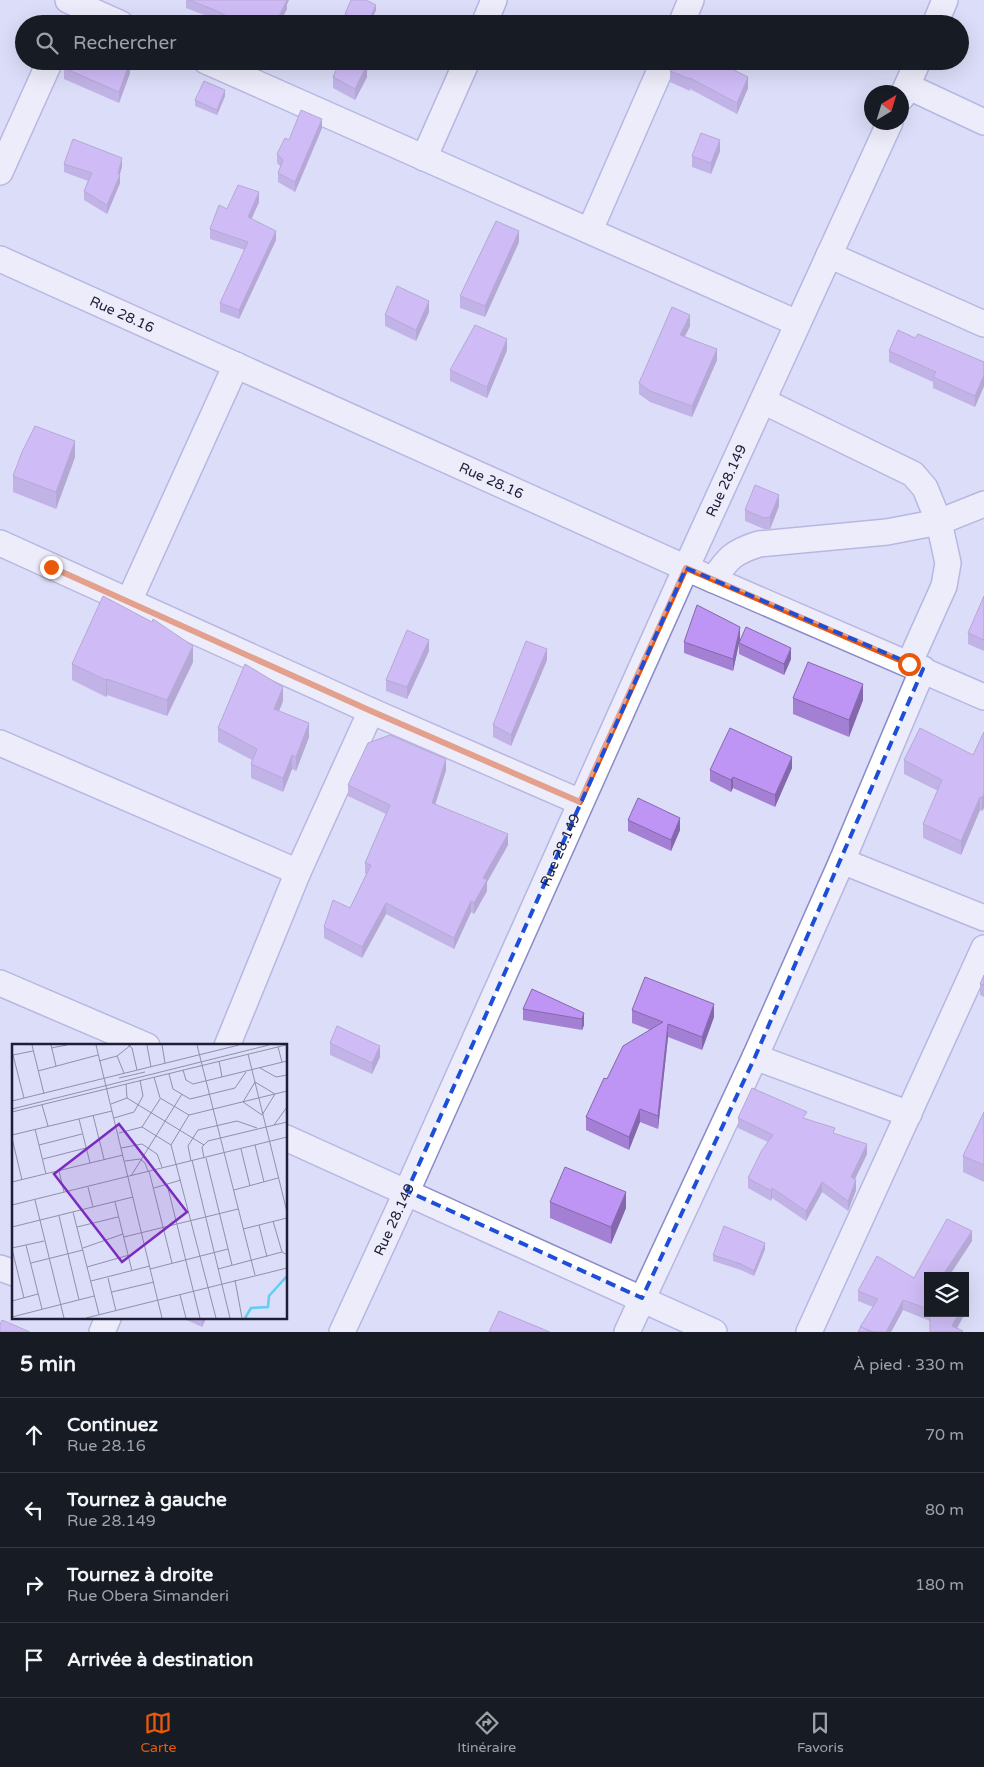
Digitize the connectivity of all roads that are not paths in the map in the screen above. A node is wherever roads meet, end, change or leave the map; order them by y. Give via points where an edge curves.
1 (494, 0) edge
2 (691, 0) edge
3 (945, 0) edge
4 (70, 9) edge
5 (91, 15) edge
6 (488, 15) edge
7 (684, 15) edge
8 (938, 15) edge
9 (46, 70) edge
10 (226, 70) edge
11 (463, 70) edge
12 (660, 70) edge
13 (914, 70) edge
14 (907, 85) edge
15 (909, 94) edge
16 (984, 122) edge
17 (886, 130) edge
18 (424, 158) junction
19 (0, 172) edge
20 (590, 230) junction
21 (830, 255) junction
22 (0, 259) edge
23 (797, 323) junction
24 (984, 324) edge
25 (236, 365) junction
26 (763, 401) junction
27 (984, 504) edge
28 (939, 522) junction
29 (0, 543) edge
30 (686, 568) junction
31 (713, 580) junction
32 (129, 601) junction
33 (916, 666) junction
34 (984, 697) edge
35 (371, 711) junction
36 (0, 743) edge
37 (580, 802) junction
38 (842, 861) junction
39 (298, 872) junction
40 (984, 918) edge
41 (984, 948) edge
42 (0, 983) edge
43 (141, 1044) edge
44 (228, 1044) edge
45 (756, 1057) junction
46 (909, 1114) junction
47 (288, 1139) edge
48 (407, 1191) junction
49 (0, 1268) edge
50 (12, 1272) edge
51 (642, 1298) junction
52 (107, 1320) edge
53 (102, 1332) edge
54 (342, 1332) edge
55 (626, 1332) edge
56 (714, 1332) edge
57 (809, 1332) edge

1 - 6 street
2 - 7 street
3 - 8 street
4 - 5 street
9 - 19 street
10 - 18 street
11 - 18 street
12 - 20 street
13 - 14 street
15 - 16 street
17 - 21 street, Rue 28.149
18 - 20 street
20 - 23 street
21 - 23 street, Rue 28.149
21 - 24 street
22 - 25 street, Rue 28.16
23 - 26 street, Rue 28.149
25 - 30 street, Rue 28.16
25 - 32 street
26 - 28 street via 913,474 925,488
26 - 30 street, Rue 28.149
27 - 28 street
28 - 31 street via 887,532 759,544 741,549 727,560
28 - 33 street via 948,563 944,586
29 - 32 street
30 - 31 street, Rue 28.16
30 - 37 street, Rue 28.149
31 - 33 street, Rue 28.16
32 - 35 street
33 - 34 street, Rue 28.16
33 - 38 street
35 - 37 street
35 - 39 street
36 - 39 street
37 - 48 street, Rue 28.149
38 - 40 street
38 - 45 street
39 - 44 street
41 - 46 street
42 - 43 street
45 - 46 street
45 - 51 street
46 - 57 street
47 - 48 street
48 - 51 street
48 - 54 street, Rue 28.149
49 - 50 street
51 - 55 street
51 - 56 street
52 - 53 street

